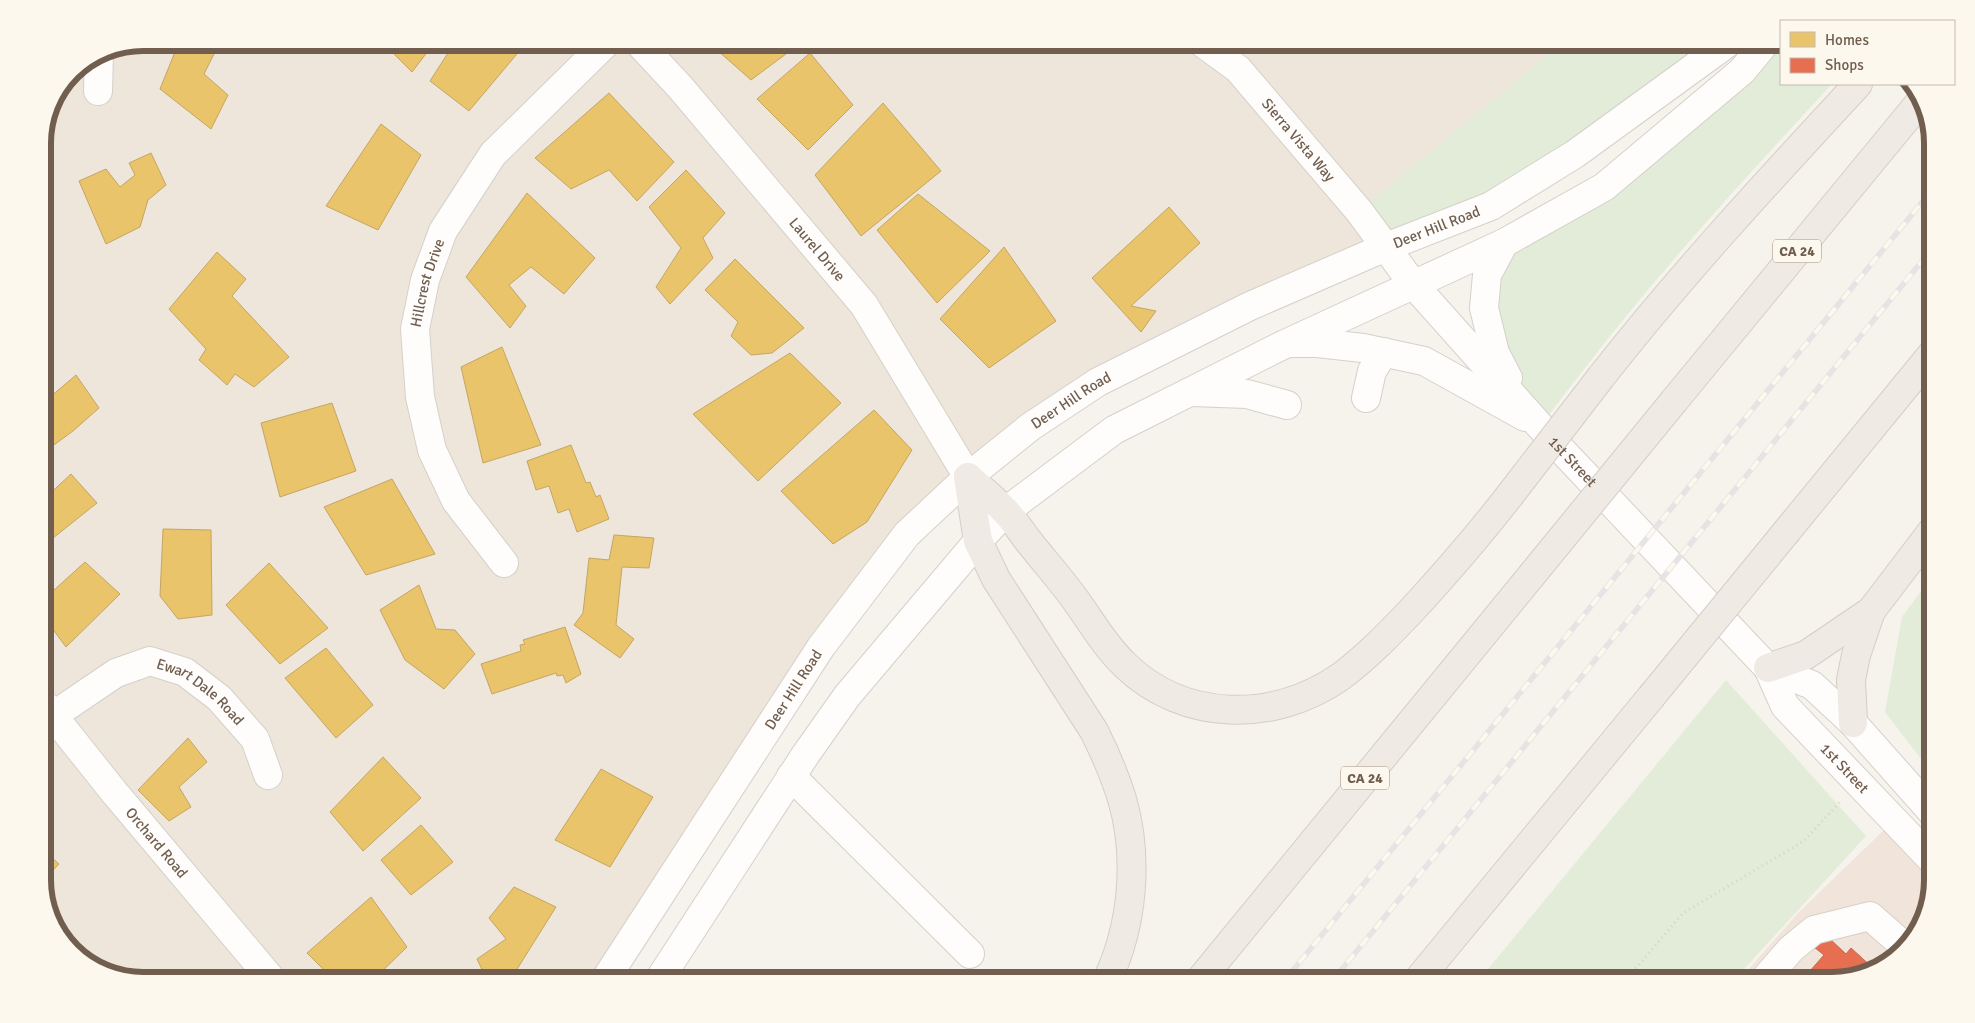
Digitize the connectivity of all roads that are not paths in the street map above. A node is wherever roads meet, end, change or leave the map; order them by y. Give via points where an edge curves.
1 (598, 51) edge
2 (646, 51) edge
3 (1213, 51) edge
4 (1717, 51) edge
5 (1759, 51) edge
6 (99, 63) edge
7 (1857, 85) edge
8 (98, 91) dead end
9 (1916, 107) edge
10 (1504, 243) junction
11 (1386, 247) junction
12 (1413, 284) junction
13 (1285, 344) junction
14 (1384, 352) junction
15 (1924, 364) edge
16 (1187, 392) junction
17 (1366, 398) dead end
18 (1287, 405) dead end
19 (1523, 405) junction
20 (1541, 425) junction
21 (968, 477) junction
22 (1006, 511) junction
23 (978, 541) junction
24 (1924, 541) edge
25 (504, 563) dead end
26 (1871, 611) junction
27 (1768, 668) junction
28 (51, 708) edge
29 (51, 712) edge
30 (1853, 723) junction
31 (268, 776) dead end
32 (791, 776) junction
33 (1924, 803) edge
34 (1924, 852) edge
35 (1900, 942) edge
36 (970, 954) dead end
37 (265, 972) edge
38 (610, 972) edge
39 (664, 972) edge
40 (1110, 972) edge
41 (1207, 972) edge
42 (1425, 972) edge
43 (1771, 972) edge

1 - 25 street, Hillcrest Drive via 493,154 443,231 425,280 415,328 420,397 432,450 456,501
2 - 21 street, Laurel Drive via 864,305
3 - 11 street, Sierra Vista Way via 1238,69
4 - 11 street, Deer Hill Road via 1575,154 1491,206
5 - 10 street via 1742,71 1604,187
6 - 8 street
7 - 22 highway, bridge via 1634,335 1466,550 1386,637 1352,668 1324,686 1266,708 1237,710 1183,701 1157,689 1135,674 1113,652
9 - 41 highway, CA 24, bridge
10 - 12 street
10 - 19 street via 1487,275 1484,308 1495,353
11 - 12 street, 1st Street
11 - 21 street, Deer Hill Road via 1250,306 1098,382 1030,427
12 - 13 street
12 - 19 street, 1st Street
13 - 14 street via 1317,343
13 - 16 street
14 - 17 street via 1372,371
14 - 20 street via 1424,361
15 - 42 highway, bridge
16 - 18 street via 1247,394
16 - 22 street via 1114,430
19 - 20 street, 1st Street
20 - 27 street, 1st Street
21 - 22 highway
21 - 23 highway
21 - 38 street, Deer Hill Road via 907,534 821,648
22 - 23 street
23 - 32 street via 847,696
23 - 40 highway via 996,579 1094,731 1122,800 1130,847 1130,894 1122,937
24 - 26 highway
26 - 27 highway via 1806,655
26 - 30 highway via 1851,680
27 - 30 street, 1st Street via 1812,685
27 - 34 street, 1st Street via 1785,706
28 - 31 street, Ewart Dale Road via 116,673 150,661 185,672 219,698 255,739
29 - 37 street, Orchard Road
30 - 33 street, 1st Street
32 - 36 street
32 - 39 street
35 - 43 street via 1870,916 1860,918 1814,930

